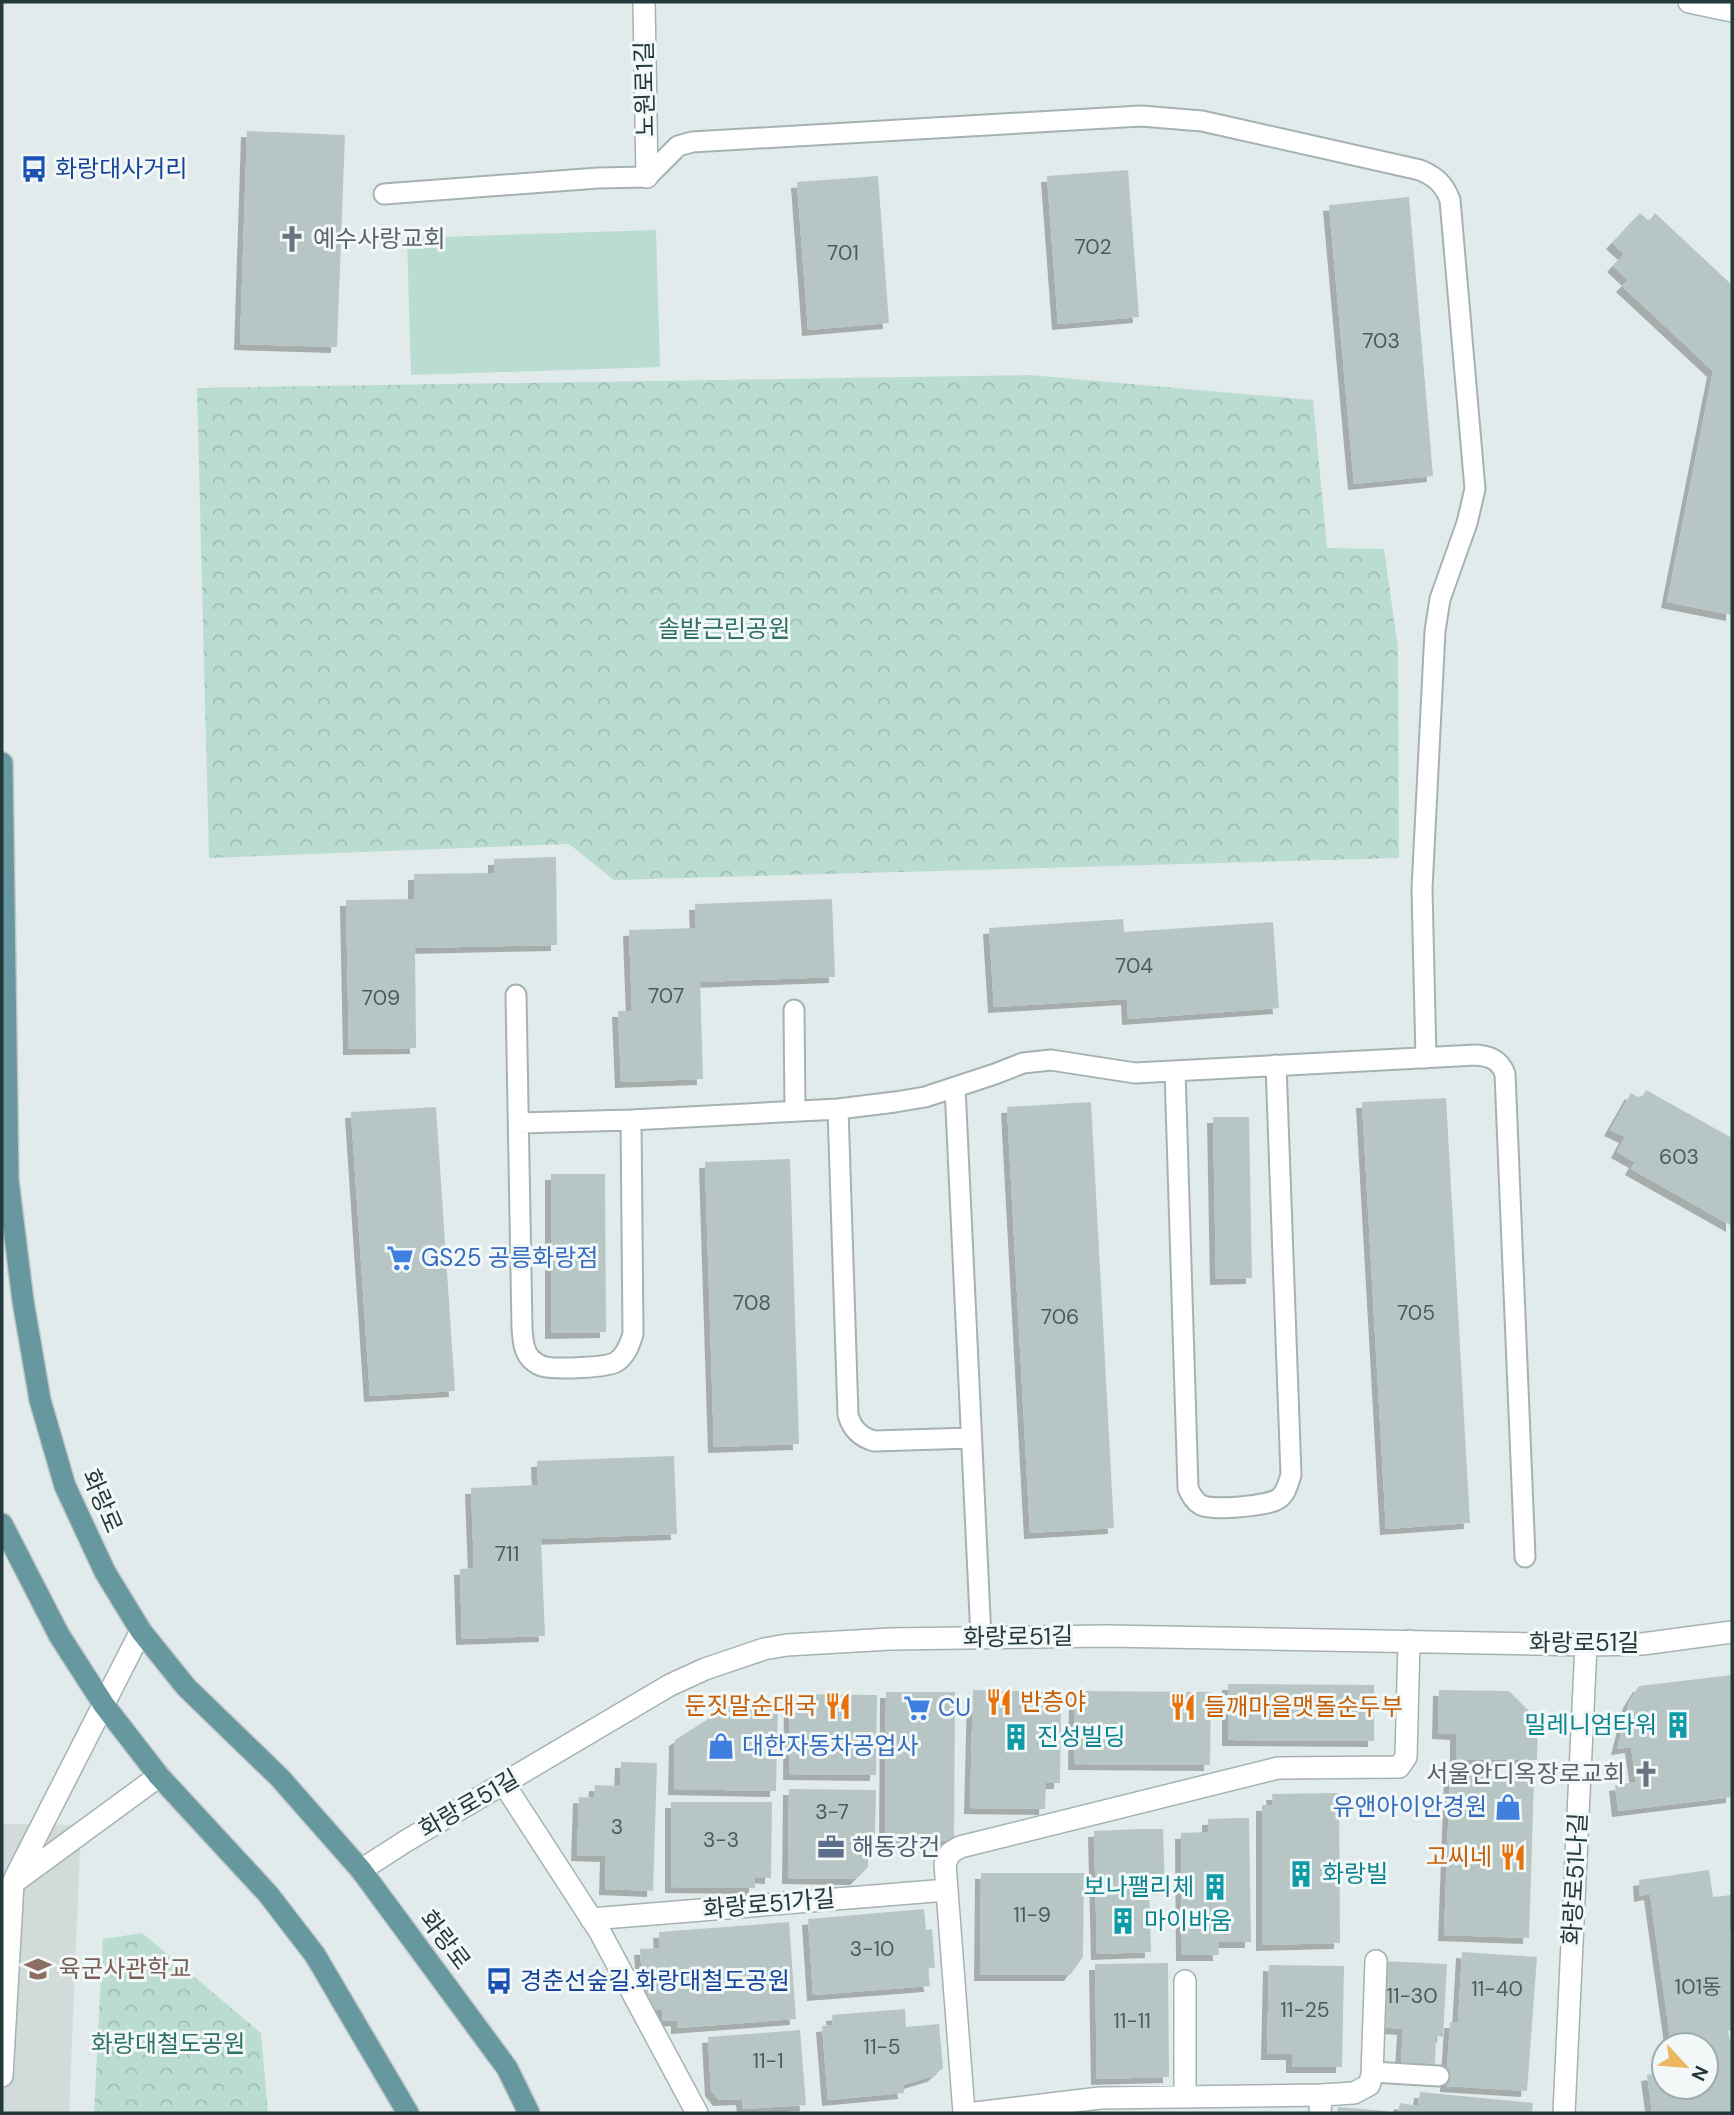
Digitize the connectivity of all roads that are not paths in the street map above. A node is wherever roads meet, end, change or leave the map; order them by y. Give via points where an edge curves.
1 (643, 2) edge
2 (1689, 2) edge
3 (1732, 11) edge
4 (647, 177) junction
5 (384, 194) dead end
6 (2, 763) edge
7 (516, 995) dead end
8 (794, 1010) dead end
9 (1426, 1058) junction
10 (1276, 1065) junction
11 (1175, 1071) junction
12 (956, 1087) junction
13 (838, 1109) junction
14 (795, 1111) junction
15 (631, 1120) junction
16 (519, 1122) junction
17 (971, 1438) junction
18 (2, 1524) edge
19 (1525, 1556) dead end
20 (141, 1631) junction
21 (1732, 1632) edge
22 (981, 1638) junction
23 (1409, 1641) junction
24 (1586, 1645) junction
25 (104, 1705) junction
26 (159, 1776) junction
27 (504, 1784) junction
28 (360, 1870) junction
29 (13, 1883) junction
30 (947, 1890) junction
31 (591, 1919) junction
32 (1376, 1961) dead end
33 (1185, 1981) dead end
34 (1372, 2072) junction
35 (2, 2076) edge
36 (1439, 2076) dead end
37 (1185, 2097) junction
38 (1320, 2104) edge
39 (1223, 2105) edge
40 (408, 2113) edge
41 (529, 2113) edge
42 (697, 2113) edge
43 (964, 2113) edge
44 (975, 2113) edge
45 (1564, 2113) edge

1 - 4 street, 노원로1길
2 - 3 street
4 - 5 lane
4 - 9 lane via 678,146 692,142 1140,116 1202,121 1420,170 1446,187 1475,489 1468,523 1440,599 1435,631 1422,889
6 - 20 main road, 화랑로 via 8,1180 23,1301 40,1400 65,1486 105,1572
7 - 16 lane
8 - 14 lane
9 - 10 lane
9 - 19 lane via 1489,1057 1499,1062 1505,1074
10 - 11 lane
10 - 11 lane via 1291,1475 1278,1500 1219,1508 1199,1504 1188,1488
11 - 12 lane via 1135,1073 1051,1060 1023,1063
12 - 13 lane
12 - 17 lane
13 - 14 lane
13 - 17 lane via 851,1425 874,1441
14 - 15 lane
15 - 16 lane
15 - 16 lane via 630,1344 616,1363 548,1367 529,1358 524,1346
17 - 22 lane
18 - 25 main road via 58,1635
20 - 25 street
20 - 28 main road, 화랑로 via 186,1686 280,1778
21 - 24 street, 화랑로51길 via 1642,1644
22 - 23 street, 화랑로51길
22 - 27 street, 화랑로51길 via 787,1645 753,1653 670,1685
23 - 24 street, 화랑로51길
23 - 30 street via 1406,1757 1399,1767 1278,1768 960,1847 947,1858
24 - 45 street, 화랑로51나길
25 - 26 main road
25 - 29 street
26 - 29 street
26 - 40 main road via 268,1894 315,1955
27 - 28 street, 화랑로51길
27 - 31 street
28 - 41 main road, 화랑로 via 507,2068
29 - 35 street
30 - 31 street, 화랑로51가길
30 - 43 street
31 - 42 street
32 - 34 street
33 - 37 street
34 - 36 lane
34 - 38 street via 1363,2091
37 - 39 street
37 - 44 street via 1100,2098
38 - 39 street

